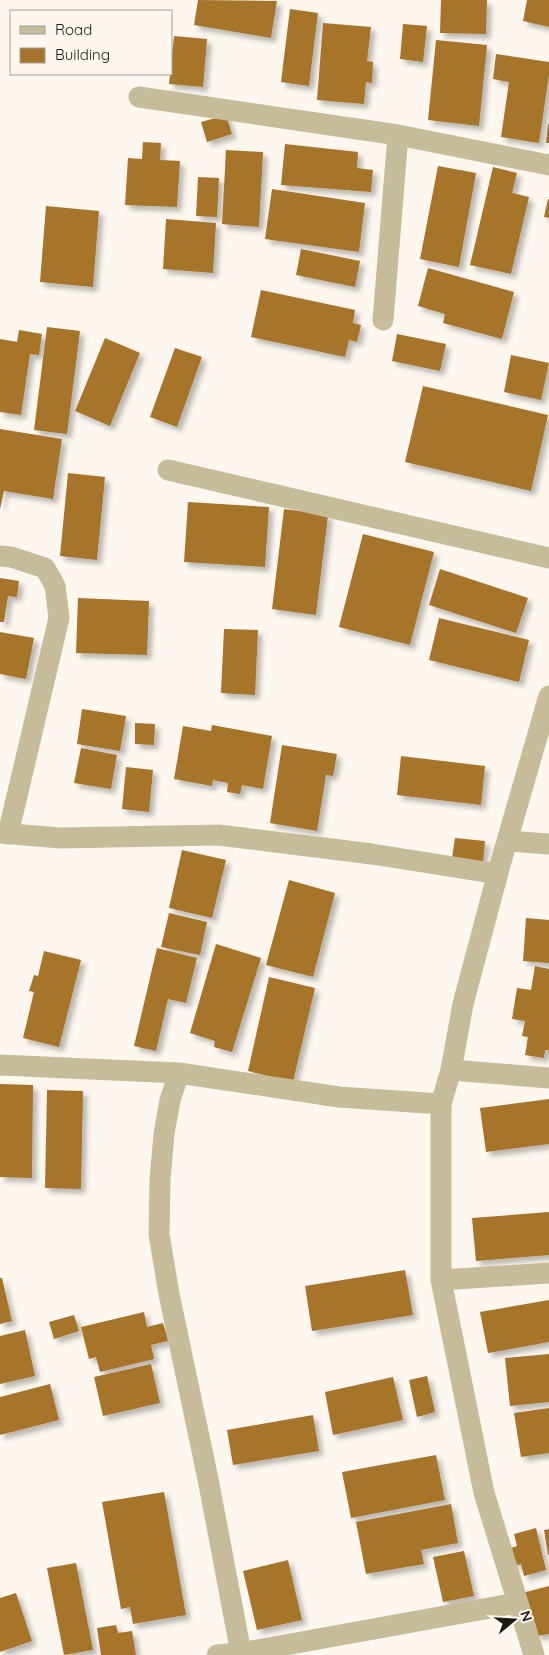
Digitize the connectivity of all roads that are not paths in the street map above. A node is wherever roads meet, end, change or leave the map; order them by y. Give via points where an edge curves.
1 (139, 97) dead end
2 (398, 135) junction
3 (549, 165) edge
4 (383, 320) dead end
5 (168, 470) dead end
6 (0, 556) edge
7 (549, 558) edge
8 (549, 696) edge
9 (4, 834) edge
10 (507, 841) junction
11 (549, 844) edge
12 (498, 874) junction
13 (0, 1065) edge
14 (452, 1070) junction
15 (179, 1073) junction
16 (549, 1078) edge
17 (441, 1104) junction
18 (549, 1274) edge
19 (441, 1280) junction
20 (517, 1603) junction
21 (538, 1651) edge
22 (241, 1653) junction
23 (217, 1655) edge

1 - 2 street
2 - 3 street
2 - 4 street
5 - 7 street
6 - 9 street via 45,568 55,586 58,618
8 - 10 street
9 - 12 street via 60,838 219,835
10 - 11 street
10 - 12 street
12 - 14 street via 463,1004
13 - 15 street
14 - 16 street
14 - 17 street
15 - 17 street via 339,1097
15 - 22 street via 164,1134 159,1234
17 - 19 street
18 - 19 street
19 - 20 street via 484,1493
20 - 21 street
20 - 22 street
22 - 23 street

